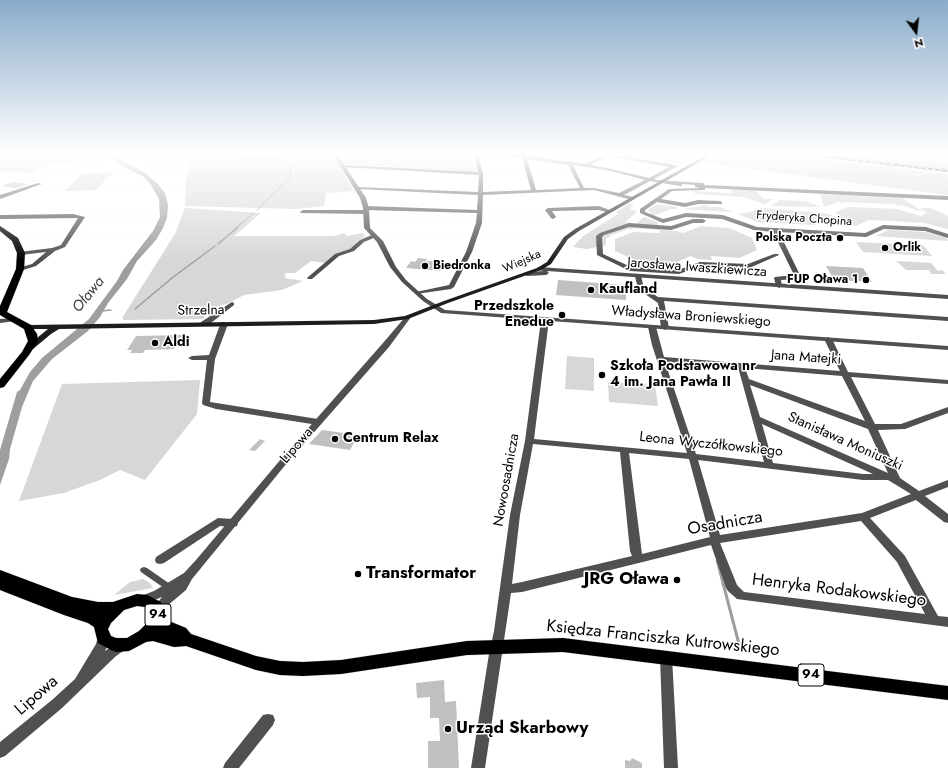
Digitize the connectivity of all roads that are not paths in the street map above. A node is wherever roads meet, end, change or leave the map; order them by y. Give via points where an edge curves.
1 (358, 189) edge
2 (22, 190) edge
3 (366, 190) edge
4 (480, 190) edge
5 (583, 190) joint
6 (629, 190) edge
7 (646, 190) edge
8 (672, 190) edge
9 (791, 190) edge
10 (534, 192) joint
11 (480, 194) junction
12 (620, 195) junction
13 (0, 197) edge
14 (632, 198) junction
15 (948, 198) edge
16 (655, 200) junction
17 (720, 203) dead end
18 (366, 210) junction
19 (609, 211) junction
20 (303, 212) dead end
21 (480, 212) junction
22 (0, 217) edge
23 (553, 218) dead end
24 (739, 223) junction
25 (0, 228) edge
26 (775, 230) junction
27 (374, 236) junction
28 (948, 236) edge
29 (53, 250) junction
30 (21, 252) junction
31 (776, 255) dead end
32 (548, 263) junction
33 (20, 269) junction
34 (538, 269) junction
35 (556, 270) junction
36 (548, 273) junction
37 (587, 273) junction
38 (527, 274) junction
39 (638, 276) junction
40 (310, 278) dead end
41 (779, 286) junction
42 (418, 293) junction
43 (948, 297) edge
44 (659, 299) junction
45 (232, 304) dead end
46 (434, 306) junction
47 (1, 316) edge
48 (408, 317) junction
49 (948, 319) edge
50 (545, 320) junction
51 (204, 324) junction
52 (224, 324) junction
53 (62, 326) junction
54 (28, 327) junction
55 (652, 327) junction
56 (665, 328) junction
57 (828, 339) junction
58 (30, 347) junction
59 (947, 349) edge
60 (192, 358) dead end
61 (212, 358) junction
62 (662, 359) junction
63 (741, 366) junction
64 (846, 374) junction
65 (744, 380) junction
66 (948, 382) edge
67 (0, 385) edge
68 (948, 410) edge
69 (757, 420) junction
70 (318, 422) junction
71 (872, 427) junction
72 (529, 441) junction
73 (624, 450) junction
74 (692, 456) junction
75 (769, 464) junction
76 (868, 467) junction
77 (870, 477) junction
78 (893, 478) junction
79 (948, 483) edge
80 (918, 496) junction
81 (863, 517) junction
82 (948, 519) edge
83 (233, 523) junction
84 (715, 540) junction
85 (638, 558) junction
86 (160, 560) dead end
87 (144, 570) dead end
88 (0, 576) edge
89 (188, 576) junction
90 (0, 584) edge
91 (167, 586) dead end
92 (505, 589) junction
93 (142, 600) junction
94 (115, 608) junction
95 (158, 614) junction
96 (935, 620) junction
97 (948, 622) edge
98 (102, 631) junction
99 (144, 636) junction
100 (186, 639) junction
101 (123, 645) junction
102 (496, 646) junction
103 (666, 657) junction
104 (78, 682) junction
105 (948, 693) edge
106 (268, 720) dead end
107 (0, 751) edge
108 (230, 768) edge
109 (478, 768) edge
110 (671, 768) edge

1 - 18 street, Władysława Broniewskiego
2 - 13 street
3 - 11 street
4 - 11 street
5 - 10 street
5 - 12 street via 600,190
6 - 12 street
7 - 14 main road, Wiejska
8 - 16 street
9 - 15 street
10 - 11 street
11 - 21 street
12 - 14 street
14 - 19 main road, Wiejska
16 - 17 street via 685,205 698,202
16 - 24 street, Fryderyka Chopina via 642,210 641,215 665,221 686,215 723,217
18 - 20 street
18 - 21 street
18 - 27 street, Władysława Broniewskiego via 367,228
19 - 23 street via 599,208 548,210
19 - 32 main road, Wiejska via 568,236
21 - 42 street via 469,252 451,287
22 - 29 street via 82,217 65,244
24 - 26 street, Fryderyka Chopina via 756,229
24 - 31 street via 693,221 671,228 629,225 599,236 600,255 630,269 679,272 700,264 749,266
25 - 30 main road via 15,240
26 - 28 street, Fryderyka Chopina via 866,235 883,227 926,229
26 - 41 street via 798,277 777,278
27 - 40 street via 352,250 337,255
27 - 42 street, Władysława Broniewskiego via 398,274
29 - 30 street
29 - 33 street via 34,265
30 - 33 main road
32 - 34 main road, Wiejska
32 - 35 street
33 - 47 main road
34 - 35 street, Jarosława Iwaszkiewicza
34 - 36 street, Jarosława Iwaszkiewicza
34 - 38 main road, Wiejska
35 - 37 street, Jarosława Iwaszkiewicza
36 - 37 street, Jarosława Iwaszkiewicza
36 - 38 street, Jarosława Iwaszkiewicza
37 - 39 street, Jarosława Iwaszkiewicza
38 - 46 main road, Wiejska
39 - 41 street, Jarosława Iwaszkiewicza
39 - 44 street via 641,289
41 - 43 street, Jarosława Iwaszkiewicza
42 - 46 street, Władysława Broniewskiego
44 - 49 street
44 - 56 street
45 - 51 street
46 - 48 main road, Wiejska
46 - 50 street, Władysława Broniewskiego via 447,312
47 - 54 main road
48 - 52 main road, Strzelna via 374,322
48 - 70 street, Lipowa via 398,332
50 - 55 street, Władysława Broniewskiego
50 - 72 street, Nowoosadnicza
51 - 52 main road, Strzelna
51 - 53 main road, Strzelna
52 - 61 street
53 - 54 main road, Strzelna
53 - 58 main road via 48,332
54 - 58 main road via 33,336
55 - 56 street, Władysława Broniewskiego
55 - 62 street, Henryka Rodakowskiego
56 - 57 street, Władysława Broniewskiego
57 - 59 street, Władysława Broniewskiego
57 - 64 street
58 - 67 main road
60 - 61 street
61 - 70 street via 206,403
62 - 63 street, Jana Matejki
62 - 74 street, Henryka Rodakowskiego
63 - 64 street, Jana Matejki
63 - 65 street
64 - 66 street, Jana Matejki
64 - 71 street
65 - 69 street
65 - 71 street
68 - 71 street via 902,427
69 - 75 street
69 - 76 street, Stanisława Moniuszki via 763,420
70 - 83 street, Lipowa
71 - 78 street
72 - 73 street, Leona Wyczółkowskiego
72 - 92 street, Nowoosadnicza via 519,489
73 - 74 street, Leona Wyczółkowskiego
73 - 85 street via 635,551
74 - 75 street, Leona Wyczółkowskiego
74 - 84 street, Henryka Rodakowskiego
75 - 77 street, Leona Wyczółkowskiego
76 - 77 street via 873,472
76 - 78 street, Stanisława Moniuszki
77 - 78 street, Leona Wyczółkowskiego
78 - 80 street, Stanisława Moniuszki
79 - 80 street, Osadnicza
80 - 81 street, Osadnicza
80 - 82 street, Stanisława Moniuszki
81 - 84 street, Osadnicza
81 - 96 street via 901,559
83 - 86 street via 218,522
83 - 89 street, Lipowa
84 - 85 street, Osadnicza
84 - 96 street, Henryka Rodakowskiego via 732,588 741,596
85 - 92 street, Osadnicza
87 - 91 street
88 - 94 main road, 94 via 71,602 98,608
89 - 93 street, Lipowa via 158,594
89 - 95 street, Lipowa via 182,587 163,603
90 - 98 main road via 93,618
92 - 102 street, Nowoosadnicza
93 - 94 main road, 94 via 128,601
93 - 95 main road, 94 via 152,603
94 - 98 main road, 94 via 105,619
95 - 99 main road, 94 via 154,626
95 - 100 main road, Księdza Franciszka Kutrowskiego / 94 via 164,625 181,633
96 - 97 street, Henryka Rodakowskiego
98 - 101 main road via 110,644
98 - 104 street, Lipowa via 102,645
99 - 100 main road, Księdza Franciszka Kutrowskiego / 94
99 - 101 main road, 94
100 - 102 main road, Księdza Franciszka Kutrowskiego / 94 via 256,663 303,669 341,667 438,651
101 - 104 street, Lipowa
102 - 103 main road, Księdza Franciszka Kutrowskiego / 94 via 564,645
102 - 109 street, Nowoosadnicza
103 - 105 main road, Księdza Franciszka Kutrowskiego / 94
103 - 110 street
104 - 107 street, Lipowa via 53,707
106 - 108 street

